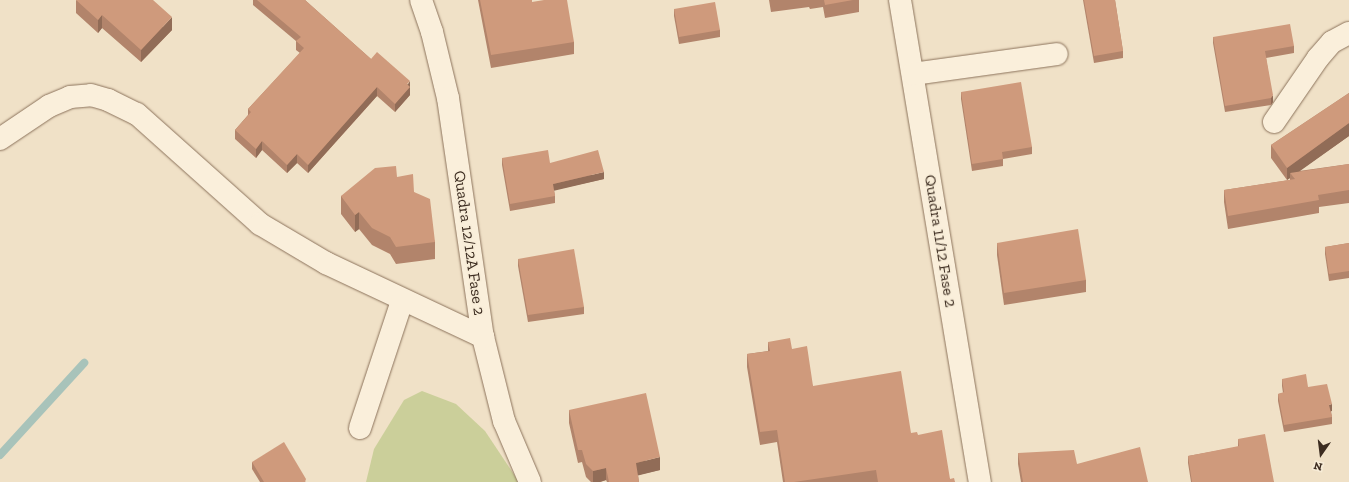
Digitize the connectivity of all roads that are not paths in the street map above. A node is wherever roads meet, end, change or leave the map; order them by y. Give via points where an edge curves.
1 (421, 0) edge
2 (900, 0) edge
3 (1349, 33) edge
4 (1057, 54) dead end
5 (912, 74) junction
6 (1274, 122) dead end
7 (0, 139) edge
8 (402, 300) junction
9 (483, 337) junction
10 (360, 428) dead end
11 (530, 482) edge
12 (980, 482) edge

1 - 9 street, Quadra 12/12A Fase 2 via 432,32 448,98
2 - 5 street, Quadra 11/12 Fase 2
3 - 6 street via 1332,42 1318,58
4 - 5 street
5 - 12 street, Quadra 11/12 Fase 2
7 - 8 street via 50,106 70,97 90,95 108,100 137,114 260,224 326,263
8 - 9 street
8 - 10 street
9 - 11 street, Quadra 12/12A Fase 2 via 504,421

